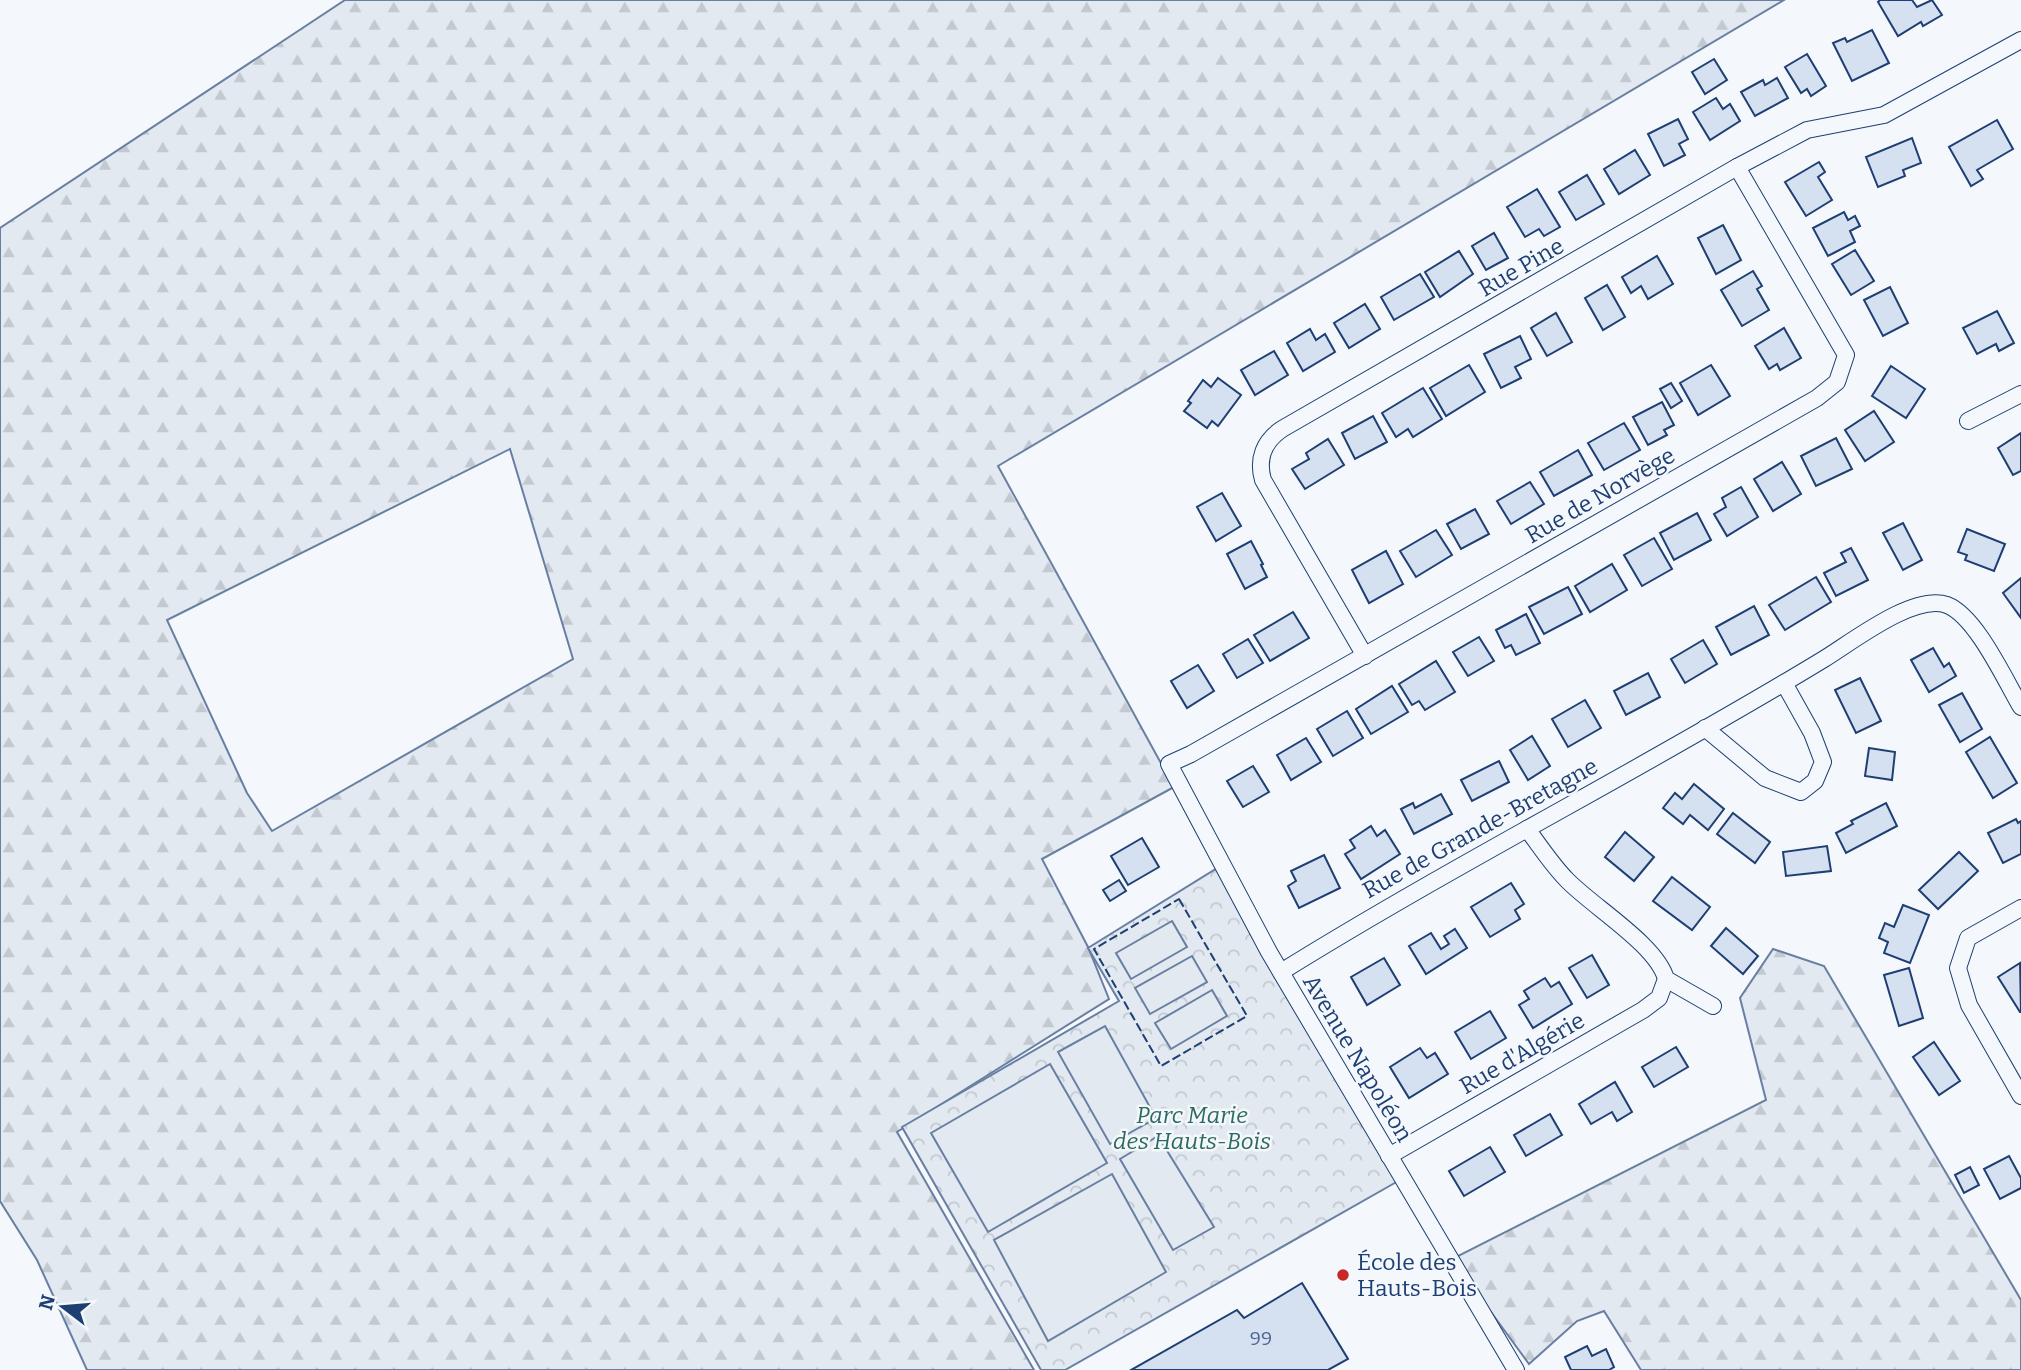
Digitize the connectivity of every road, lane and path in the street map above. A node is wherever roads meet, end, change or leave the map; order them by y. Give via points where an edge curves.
1 (2021, 40) edge
2 (1737, 167) junction
3 (2021, 394) edge
4 (1968, 421) dead end
5 (1365, 656) junction
6 (1784, 683) junction
7 (2021, 707) edge
8 (1705, 728) junction
9 (1169, 764) joint
10 (1527, 829) junction
11 (2021, 908) edge
12 (1280, 972) junction
13 (1666, 979) junction
14 (1713, 1006) dead end
15 (2021, 1096) edge
16 (1390, 1156) junction
17 (1516, 1370) edge

1 - 2 street, Rue Pine via 1884,115 1807,130
2 - 5 street, Rue Pine via 1282,429 1268,442 1261,461 1264,480
2 - 5 street, Rue de Norvège via 1846,355 1837,382 1817,398
3 - 4 street
5 - 9 street, Rue de Norvège
6 - 7 street, Rue de Grande-Bretagne via 1906,610 1948,605 1975,627
6 - 8 street, Rue de Grande-Bretagne
6 - 8 street via 1823,762 1815,781 1801,792 1765,778
8 - 10 street, Rue de Grande-Bretagne
9 - 12 street, Avenue Napoléon
10 - 12 street, Rue de Grande-Bretagne
10 - 13 street via 1567,880 1649,952
11 - 15 street via 1968,938 1958,968 1969,1005
12 - 16 street, Avenue Napoléon
13 - 14 street
13 - 16 street, Rue d'Algérie via 1659,998 1643,1010
16 - 17 street, Avenue Napoléon

